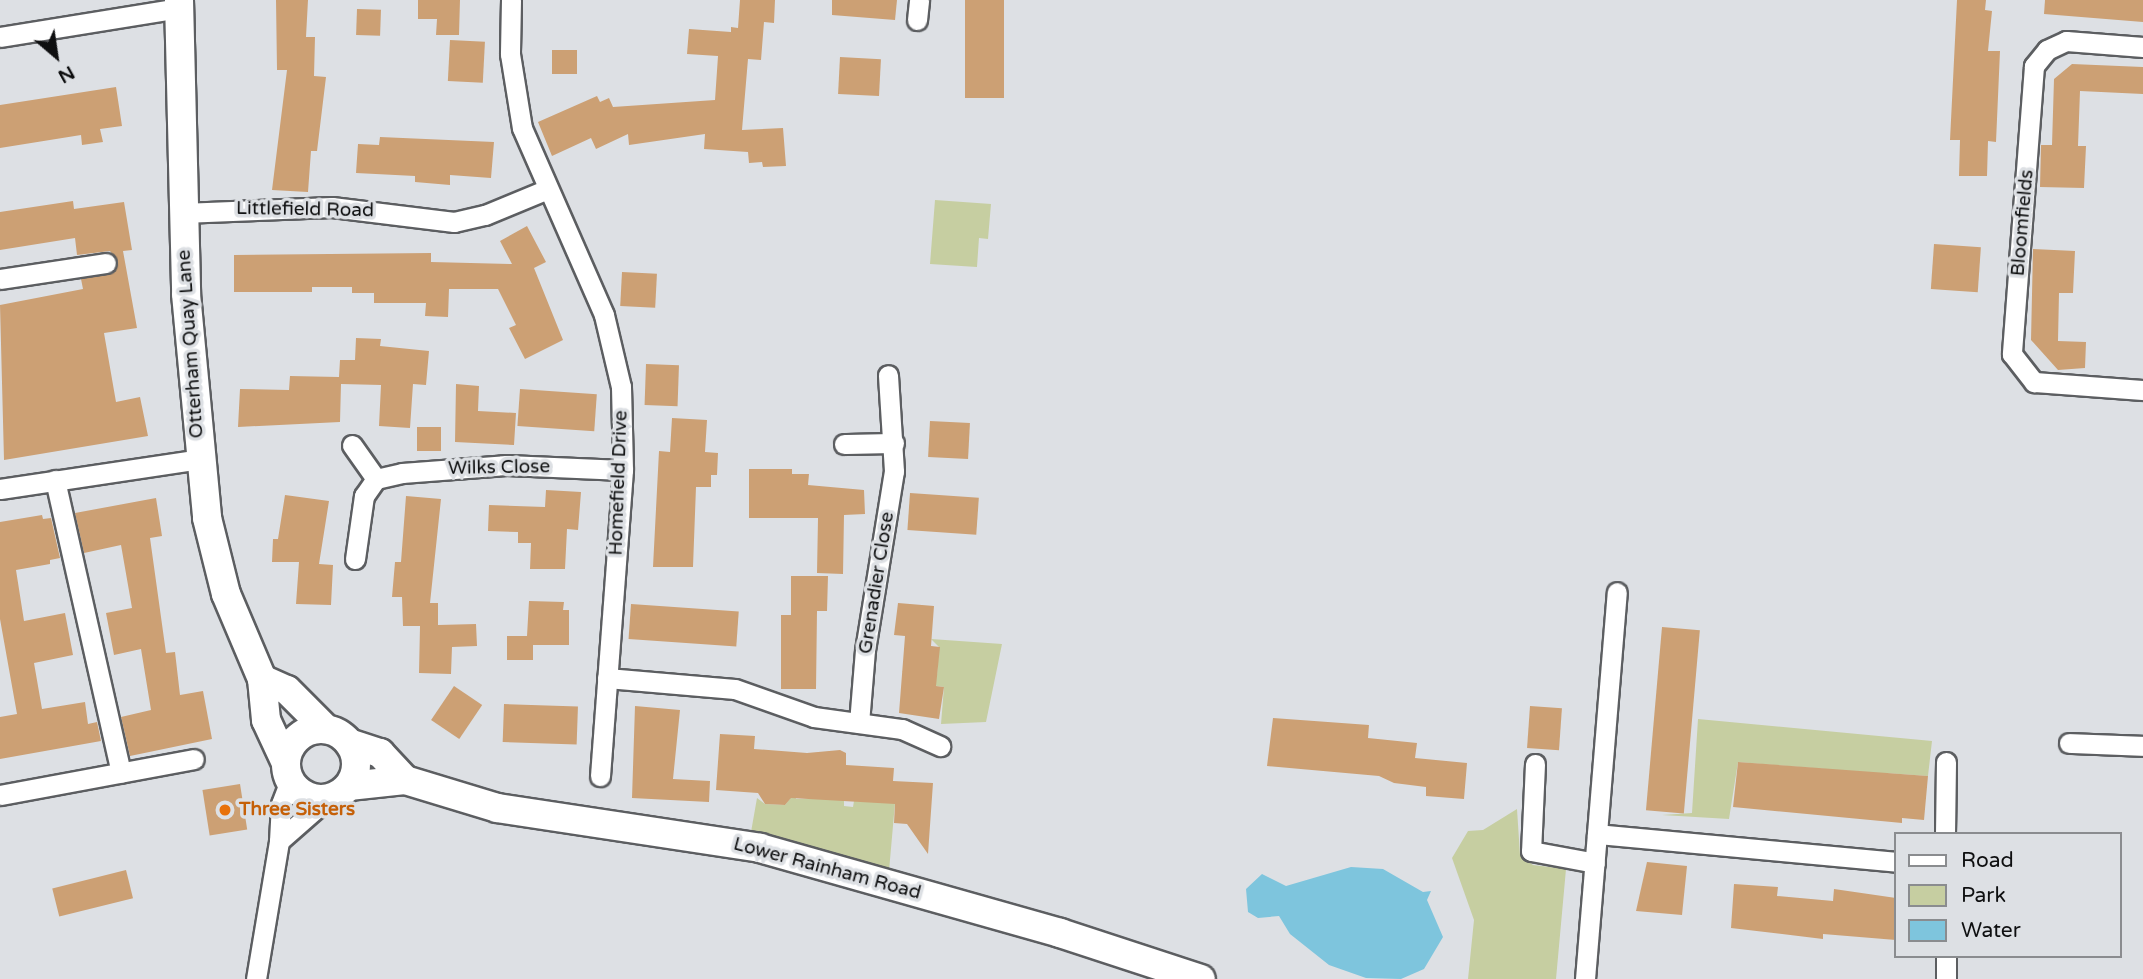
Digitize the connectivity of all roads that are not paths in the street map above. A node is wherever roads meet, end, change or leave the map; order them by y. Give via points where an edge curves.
1 (511, 0) edge
2 (179, 4) edge
3 (0, 37) edge
4 (2143, 47) edge
5 (548, 189) junction
6 (182, 213) junction
7 (106, 263) dead end
8 (0, 279) edge
9 (888, 375) dead end
10 (2143, 390) edge
11 (894, 443) junction
12 (844, 444) dead end
13 (352, 445) dead end
14 (200, 459) junction
15 (623, 470) junction
16 (376, 479) junction
17 (55, 480) junction
18 (0, 489) edge
19 (355, 559) dead end
20 (1618, 592) dead end
21 (607, 678) junction
22 (262, 679) junction
23 (859, 723) junction
24 (338, 736) junction
25 (2069, 743) dead end
26 (940, 746) dead end
27 (2143, 746) edge
28 (194, 758) dead end
29 (1946, 762) dead end
30 (1535, 764) dead end
31 (288, 772) junction
32 (121, 773) junction
33 (600, 776) dead end
34 (405, 780) junction
35 (338, 793) junction
36 (0, 794) edge
37 (1945, 832) edge
38 (1597, 834) junction
39 (279, 841) junction
40 (1895, 862) edge
41 (1595, 863) junction
42 (1946, 958) edge
43 (256, 979) edge
44 (1201, 979) edge
45 (1585, 979) edge
46 (1946, 979) edge

1 - 5 street, Homefield Drive via 514,93
2 - 3 street
2 - 6 street, Otterham Quay Lane
4 - 10 street, Bloomfields via 2066,41 2047,50 2034,66 2012,355 2034,382
5 - 6 street, Littlefield Road via 485,215 454,222 332,207
5 - 15 street, Homefield Drive via 610,335 621,387
6 - 14 street, Otterham Quay Lane
7 - 8 street
9 - 11 street, Grenadier Close
11 - 12 street
11 - 23 street, Grenadier Close via 887,529 872,598
13 - 16 street
14 - 17 street
14 - 22 street, Otterham Quay Lane via 217,567
15 - 16 street, Wilks Close via 507,465 402,472
15 - 21 street, Homefield Drive
16 - 19 street via 364,496
17 - 18 street
17 - 32 street
20 - 38 street
21 - 23 street via 726,687 814,717
21 - 33 street, Homefield Drive
22 - 24 street via 287,690
22 - 31 street, Otterham Quay Lane via 265,720
23 - 26 street via 902,729
24 - 31 street via 298,737
24 - 34 street via 380,753
24 - 35 street via 357,764
25 - 27 street
28 - 32 street
29 - 37 street
30 - 41 street via 1531,851
31 - 35 street via 305,796
31 - 39 street
32 - 36 street
34 - 35 street, Lower Rainham Road
34 - 44 street, Lower Rainham Road via 496,807 789,855
35 - 39 street
38 - 40 street
38 - 41 street
39 - 43 street
41 - 45 street
42 - 46 street

